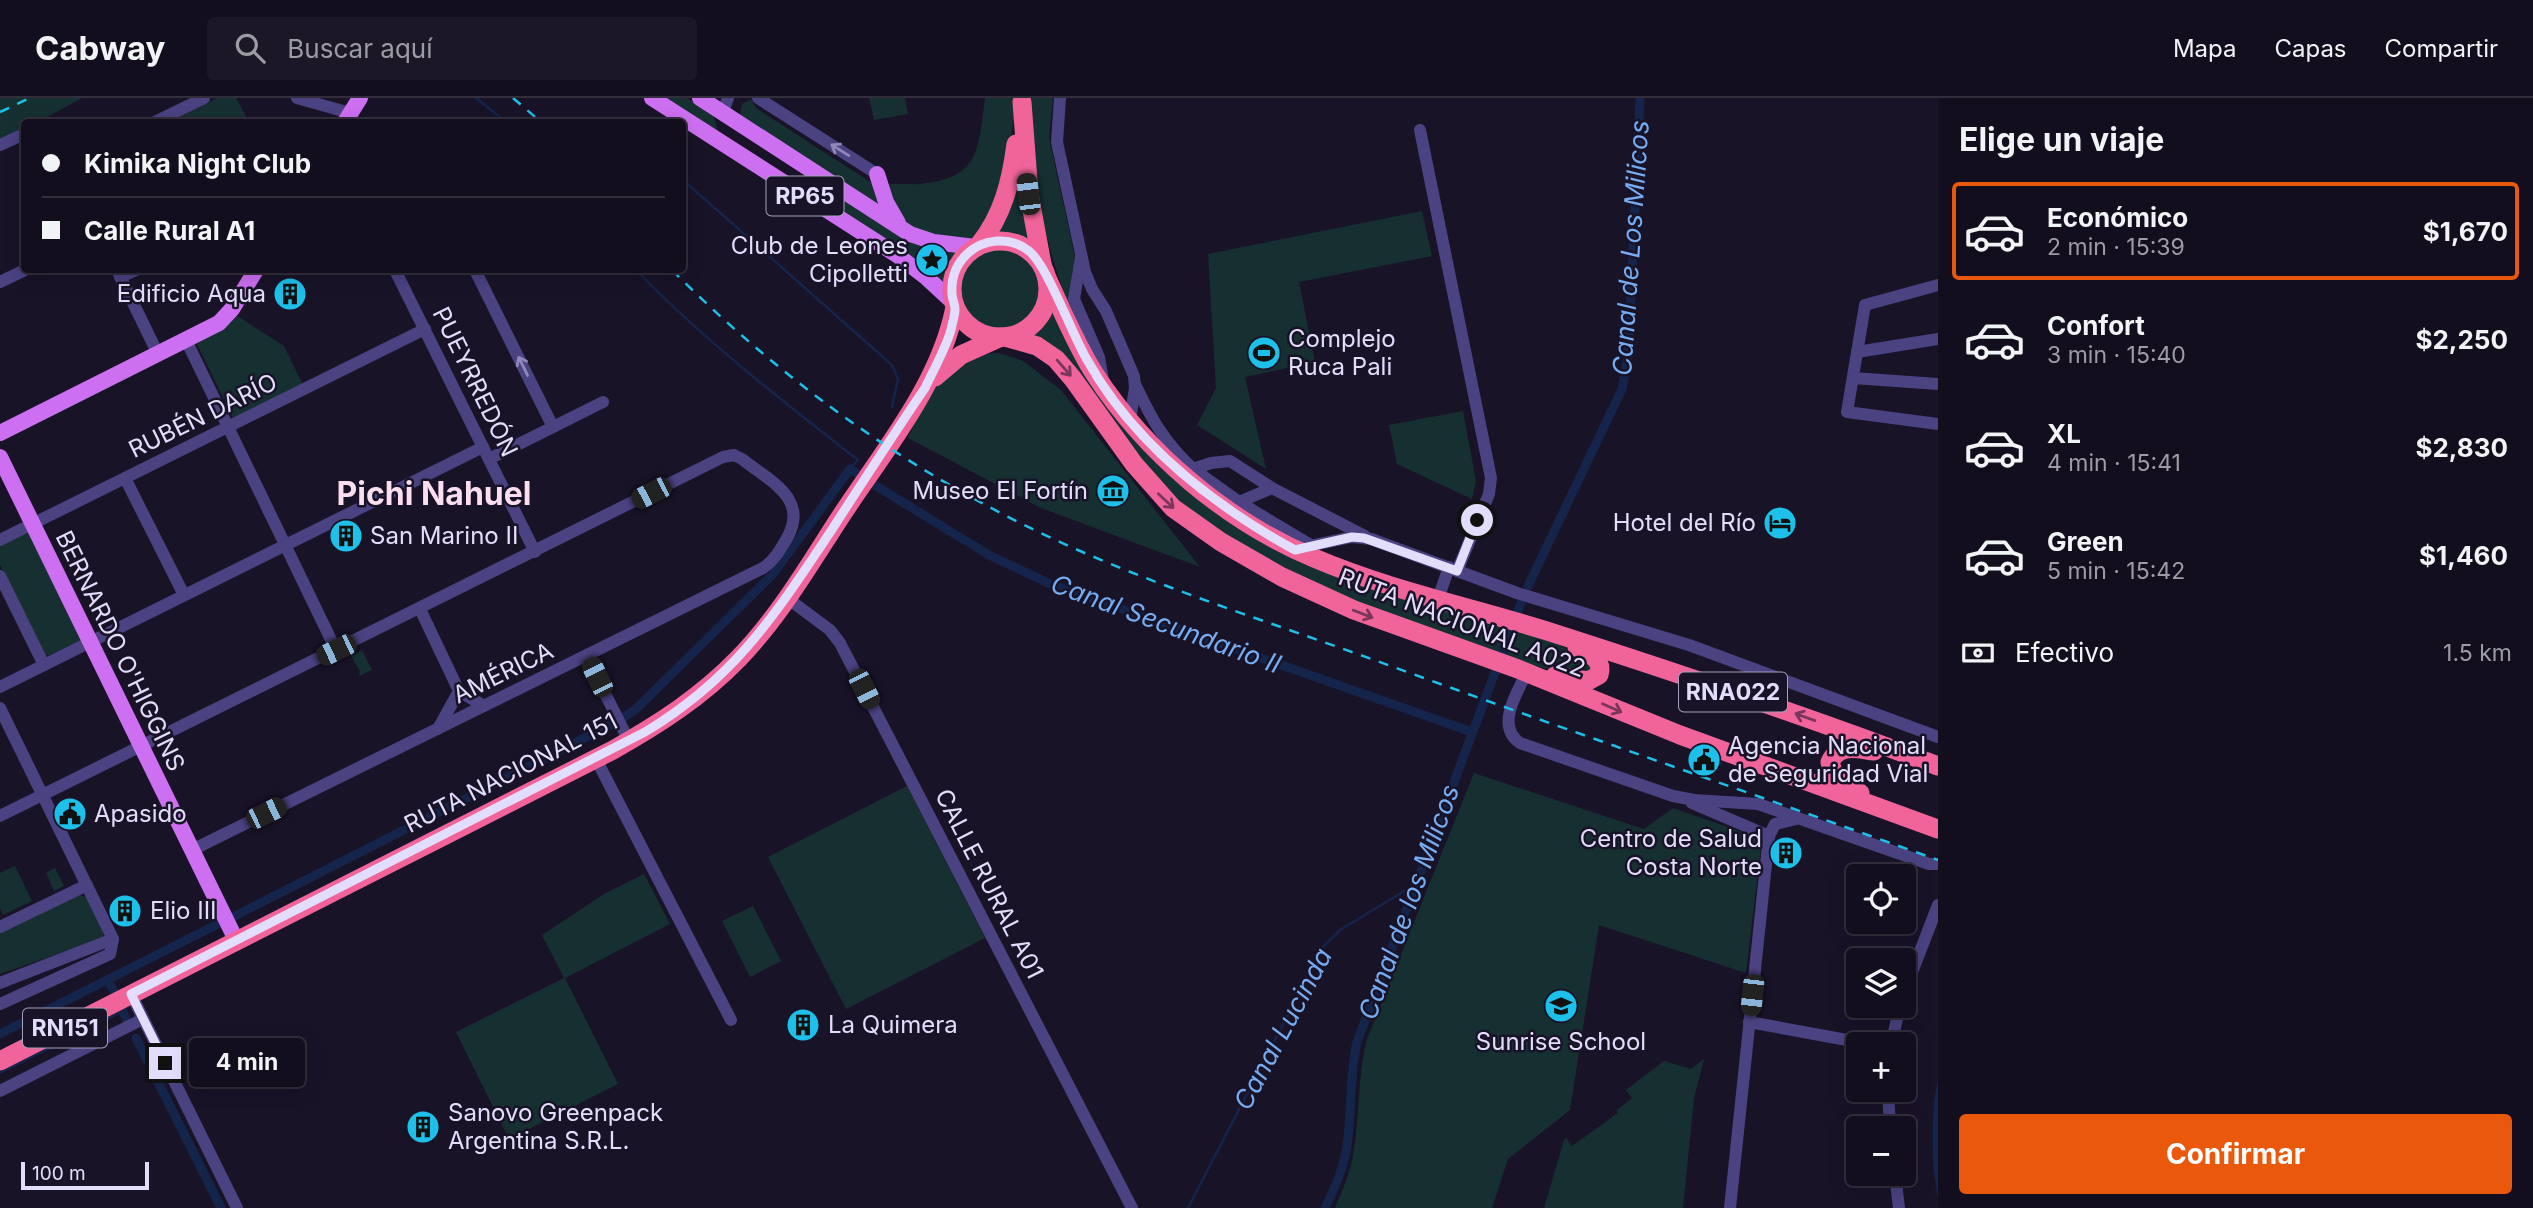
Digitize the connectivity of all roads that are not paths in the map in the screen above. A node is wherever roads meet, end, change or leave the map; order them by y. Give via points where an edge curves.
1 (204, 98) edge
2 (297, 98) edge
3 (360, 98) edge
4 (652, 98) edge
5 (700, 98) edge
6 (758, 98) edge
7 (1060, 98) edge
8 (1022, 100) edge
9 (725, 105) edge
10 (348, 118) edge
11 (166, 119) edge
12 (685, 119) edge
13 (686, 120) edge
14 (1420, 130) dead end
15 (21, 135) edge
16 (0, 145) edge
17 (785, 153) junction
18 (877, 174) joint
19 (772, 175) junction
20 (910, 234) junction
21 (977, 246) junction
22 (1082, 254) junction
23 (21, 272) edge
24 (119, 273) edge
25 (254, 273) edge
26 (397, 273) edge
27 (476, 273) edge
28 (1045, 274) junction
29 (0, 282) edge
30 (1938, 285) edge
31 (1095, 293) junction
32 (954, 304) junction
33 (1075, 306) junction
34 (425, 329) junction
35 (1003, 337) junction
36 (1938, 339) edge
37 (186, 340) junction
38 (1857, 352) junction
39 (158, 354) junction
40 (1853, 378) junction
41 (1135, 383) junction
42 (1938, 384) edge
43 (1104, 387) junction
44 (925, 388) junction
45 (603, 402) dead end
46 (1130, 420) junction
47 (1938, 424) edge
48 (228, 427) junction
49 (553, 427) junction
50 (0, 433) edge
51 (486, 453) junction
52 (0, 457) edge
53 (1193, 469) junction
54 (125, 478) junction
55 (1272, 488) junction
56 (1239, 502) junction
57 (33, 524) junction
58 (1371, 539) junction
59 (0, 540) edge
60 (285, 545) junction
61 (1304, 548) junction
62 (535, 552) junction
63 (1453, 569) junction
64 (0, 576) edge
65 (184, 595) junction
66 (787, 598) junction
67 (1438, 599) junction
68 (420, 609) junction
69 (1545, 631) junction
70 (90, 642) junction
71 (336, 650) junction
72 (586, 656) junction
73 (44, 665) junction
74 (1522, 671) junction
75 (0, 687) edge
76 (459, 691) junction
77 (484, 706) junction
78 (0, 708) edge
79 (438, 729) junction
80 (1938, 737) edge
81 (629, 741) junction
82 (141, 746) junction
83 (596, 759) junction
84 (1929, 762) edge
85 (43, 795) junction
86 (1684, 799) junction
87 (1889, 811) junction
88 (0, 816) edge
89 (1800, 818) junction
90 (1934, 828) edge
91 (1769, 836) junction
92 (192, 850) junction
93 (1938, 864) edge
94 (87, 885) junction
95 (1938, 905) edge
96 (0, 927) edge
97 (113, 939) junction
98 (236, 940) junction
99 (1916, 962) edge
100 (0, 983) edge
101 (131, 994) junction
102 (0, 1004) edge
103 (143, 1019) junction
104 (731, 1020) dead end
105 (1749, 1022) junction
106 (1846, 1040) edge
107 (0, 1061) edge
108 (0, 1091) edge
109 (1896, 1186) edge
110 (237, 1208) edge
111 (1132, 1208) edge
112 (1730, 1208) edge
113 (1899, 1208) edge

1 - 11 street
2 - 10 street
3 - 10 main road
4 - 12 main road, RP65
5 - 9 main road, RP65
18 -> 6 street
7 - 22 street via 1056,134
8 - 21 highway via 1008,192
8 - 28 highway via 1028,194
9 - 17 main road, RP65
9 - 19 main road via 724,131 755,152
13 - 19 main road, RP65
14 - 63 street via 1491,478 1489,494
15 - 16 street
17 - 19 main road
17 - 20 main road, RP65
18 - 20 main road via 888,208
19 - 32 main road, RP65 via 908,262
20 - 21 main road, RP65 via 934,242
21 - 28 highway via 995,241 1020,245 1034,255
21 - 32 highway via 957,267 952,284
22 - 31 street
22 - 33 street via 1074,286
23 - 29 street
24 - 39 street
25 - 37 main road via 224,319
26 - 34 street, PUEYRREDÓN
49 -> 27 street
28 - 35 highway via 1047,296 1042,313 1030,327
28 - 43 highway, RUTA NACIONAL A022 / RNA022
30 - 38 street via 1865,305
31 - 33 street via 1079,295
31 - 41 street
32 - 35 highway via 975,330
32 - 44 highway, RUTA NACIONAL 151 / RN151 via 948,338
33 - 43 street via 1099,357
34 - 48 street, RUBÉN DARÍO
34 - 51 street, PUEYRREDÓN
35 - 44 highway, RUTA NACIONAL 151 / RN151 via 954,360
35 -> 74 highway, RUTA NACIONAL A022 / RNA022 via 1037,346 1056,359 1151,485 1203,531 1260,566 1331,600
36 - 38 street
37 - 39 main road
37 - 48 street
38 - 40 street
39 - 50 main road
40 - 42 street
40 - 47 street via 1847,412
41 - 46 street
41 - 53 street via 1155,426
43 - 46 highway, RUTA NACIONAL A022 / RNA022
44 - 66 highway, RUTA NACIONAL 151 / RN151
45 - 49 street
46 - 61 highway, RUTA NACIONAL A022 / RNA022 via 1208,496 1243,520
48 - 54 street, RUBÉN DARÍO
48 - 60 street
49 - 51 street
51 - 60 street
51 - 62 street, PUEYRREDÓN
52 - 57 main road, BERNARDO O'HIGGINS
53 - 55 street via 1230,461
53 - 56 street
54 - 57 street, RUBÉN DARÍO
54 - 65 street
55 - 56 street
55 - 58 street
56 - 61 street
57 - 59 street, RUBÉN DARÍO
57 - 70 main road, BERNARDO O'HIGGINS
58 - 61 street via 1352,537
58 - 63 street
60 - 65 street
60 - 71 street
61 - 67 highway, RUTA NACIONAL A022 / RNA022 via 1365,577
62 - 68 street
62 - 72 street, AMÉRICA via 728,455 741,459 792,503 791,531 770,564
63 - 67 street
63 - 80 street via 1694,647
64 - 73 street
65 - 70 street
66 - 81 highway, RUTA NACIONAL 151 / RN151 via 751,645 712,683 674,714
66 - 111 street, CALLE RURAL A01 via 830,629 841,643
67 - 69 highway, RUTA NACIONAL A022 / RNA022
68 - 71 street
68 - 76 street
69 - 74 highway via 1594,657 1601,667 1599,675 1584,681
84 -> 69 highway, RUTA NACIONAL A022 / RNA022
70 - 73 street
70 - 82 main road, BERNARDO O'HIGGINS
71 - 82 street
72 - 77 street, AMÉRICA
72 - 81 street
73 - 75 street
74 - 86 street via 1508,716 1515,740
74 -> 87 highway, RUTA NACIONAL A022 / RNA022
76 - 77 street
76 - 79 street
77 - 79 street, AMÉRICA
78 - 85 street
79 - 92 street, AMÉRICA
81 - 83 highway, RUTA NACIONAL 151 / RN151
82 - 85 street
82 - 92 main road, BERNARDO O'HIGGINS
83 - 98 highway, RUTA NACIONAL 151 / RN151
83 - 104 street
84 - 87 highway via 1848,748 1832,758 1830,766 1838,778
85 - 88 street
85 - 94 street
86 - 89 street via 1748,802
86 - 91 street
87 - 90 highway, RUTA NACIONAL A022 / RNA022
89 - 91 street via 1775,824
89 - 93 street
91 - 105 street
92 - 98 main road, BERNARDO O'HIGGINS
94 - 96 street
94 - 97 street
95 - 99 street
97 - 100 street
97 - 102 street via 110,954
98 - 101 highway, RUTA NACIONAL 151 / RN151
101 - 103 street
101 - 107 highway, RUTA NACIONAL 151 / RN151
103 - 108 street
103 - 110 street
105 - 106 street
105 - 112 street
109 - 113 street

